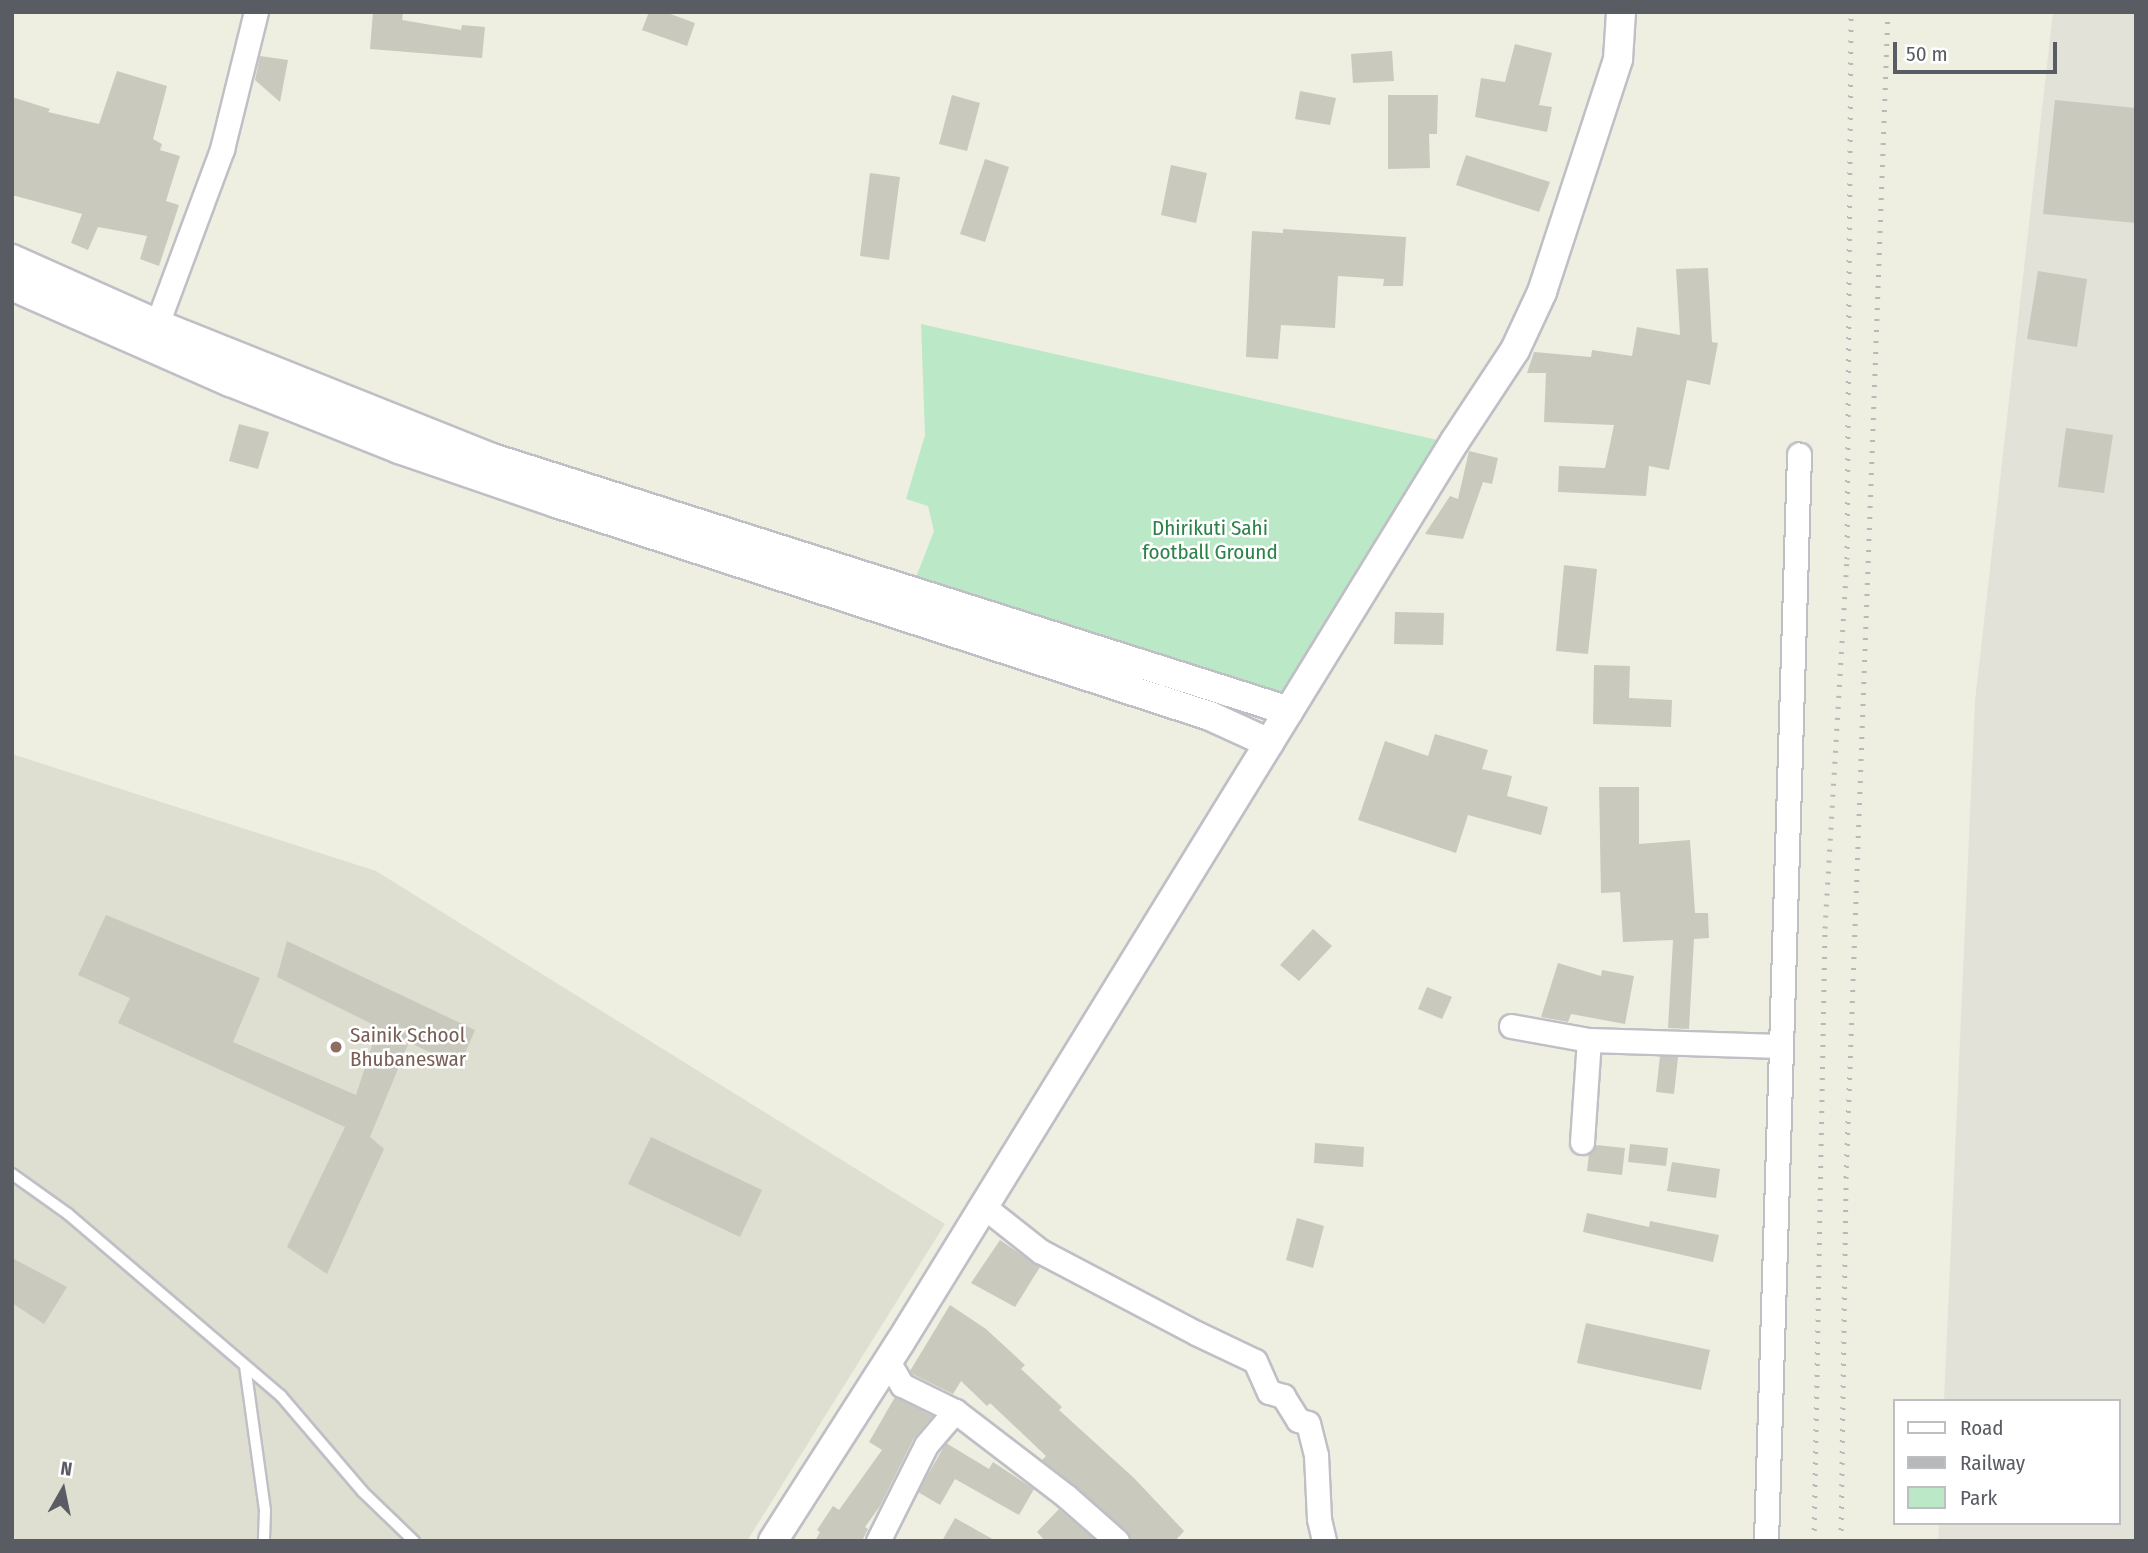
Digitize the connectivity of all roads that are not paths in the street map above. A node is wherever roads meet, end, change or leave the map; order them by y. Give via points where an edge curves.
1 (256, 12) edge
2 (1621, 12) edge
3 (12, 259) edge
4 (12, 286) edge
5 (157, 324) junction
6 (1799, 455) dead end
7 (1289, 711) junction
8 (1269, 743) junction
9 (1511, 1026) dead end
10 (1589, 1040) junction
11 (1780, 1046) junction
12 (1581, 1142) dead end
13 (12, 1174) edge
14 (983, 1206) junction
15 (888, 1361) junction
16 (245, 1366) junction
17 (956, 1411) junction
18 (264, 1541) edge
19 (414, 1541) edge
20 (773, 1541) edge
21 (878, 1541) edge
22 (1117, 1541) edge
23 (1324, 1541) edge
24 (1766, 1541) edge

1 - 5 street via 222,149
2 - 7 street via 1618,59 1542,292 1515,350
3 - 5 street
4 - 8 street via 230,382 399,449 1210,716
5 - 7 street via 492,458
6 - 11 street
7 - 8 street
8 - 14 street
9 - 10 street
10 - 11 street
10 - 12 street
11 - 24 street
13 - 16 lane via 68,1214
14 - 15 street
14 - 23 street via 1040,1251 1255,1361 1269,1392 1283,1396 1298,1420 1308,1423 1316,1455
15 - 17 street via 902,1385
15 - 20 street
16 - 18 lane via 265,1510
16 - 19 lane via 281,1396 363,1492
17 - 21 street via 926,1445
17 - 22 street

